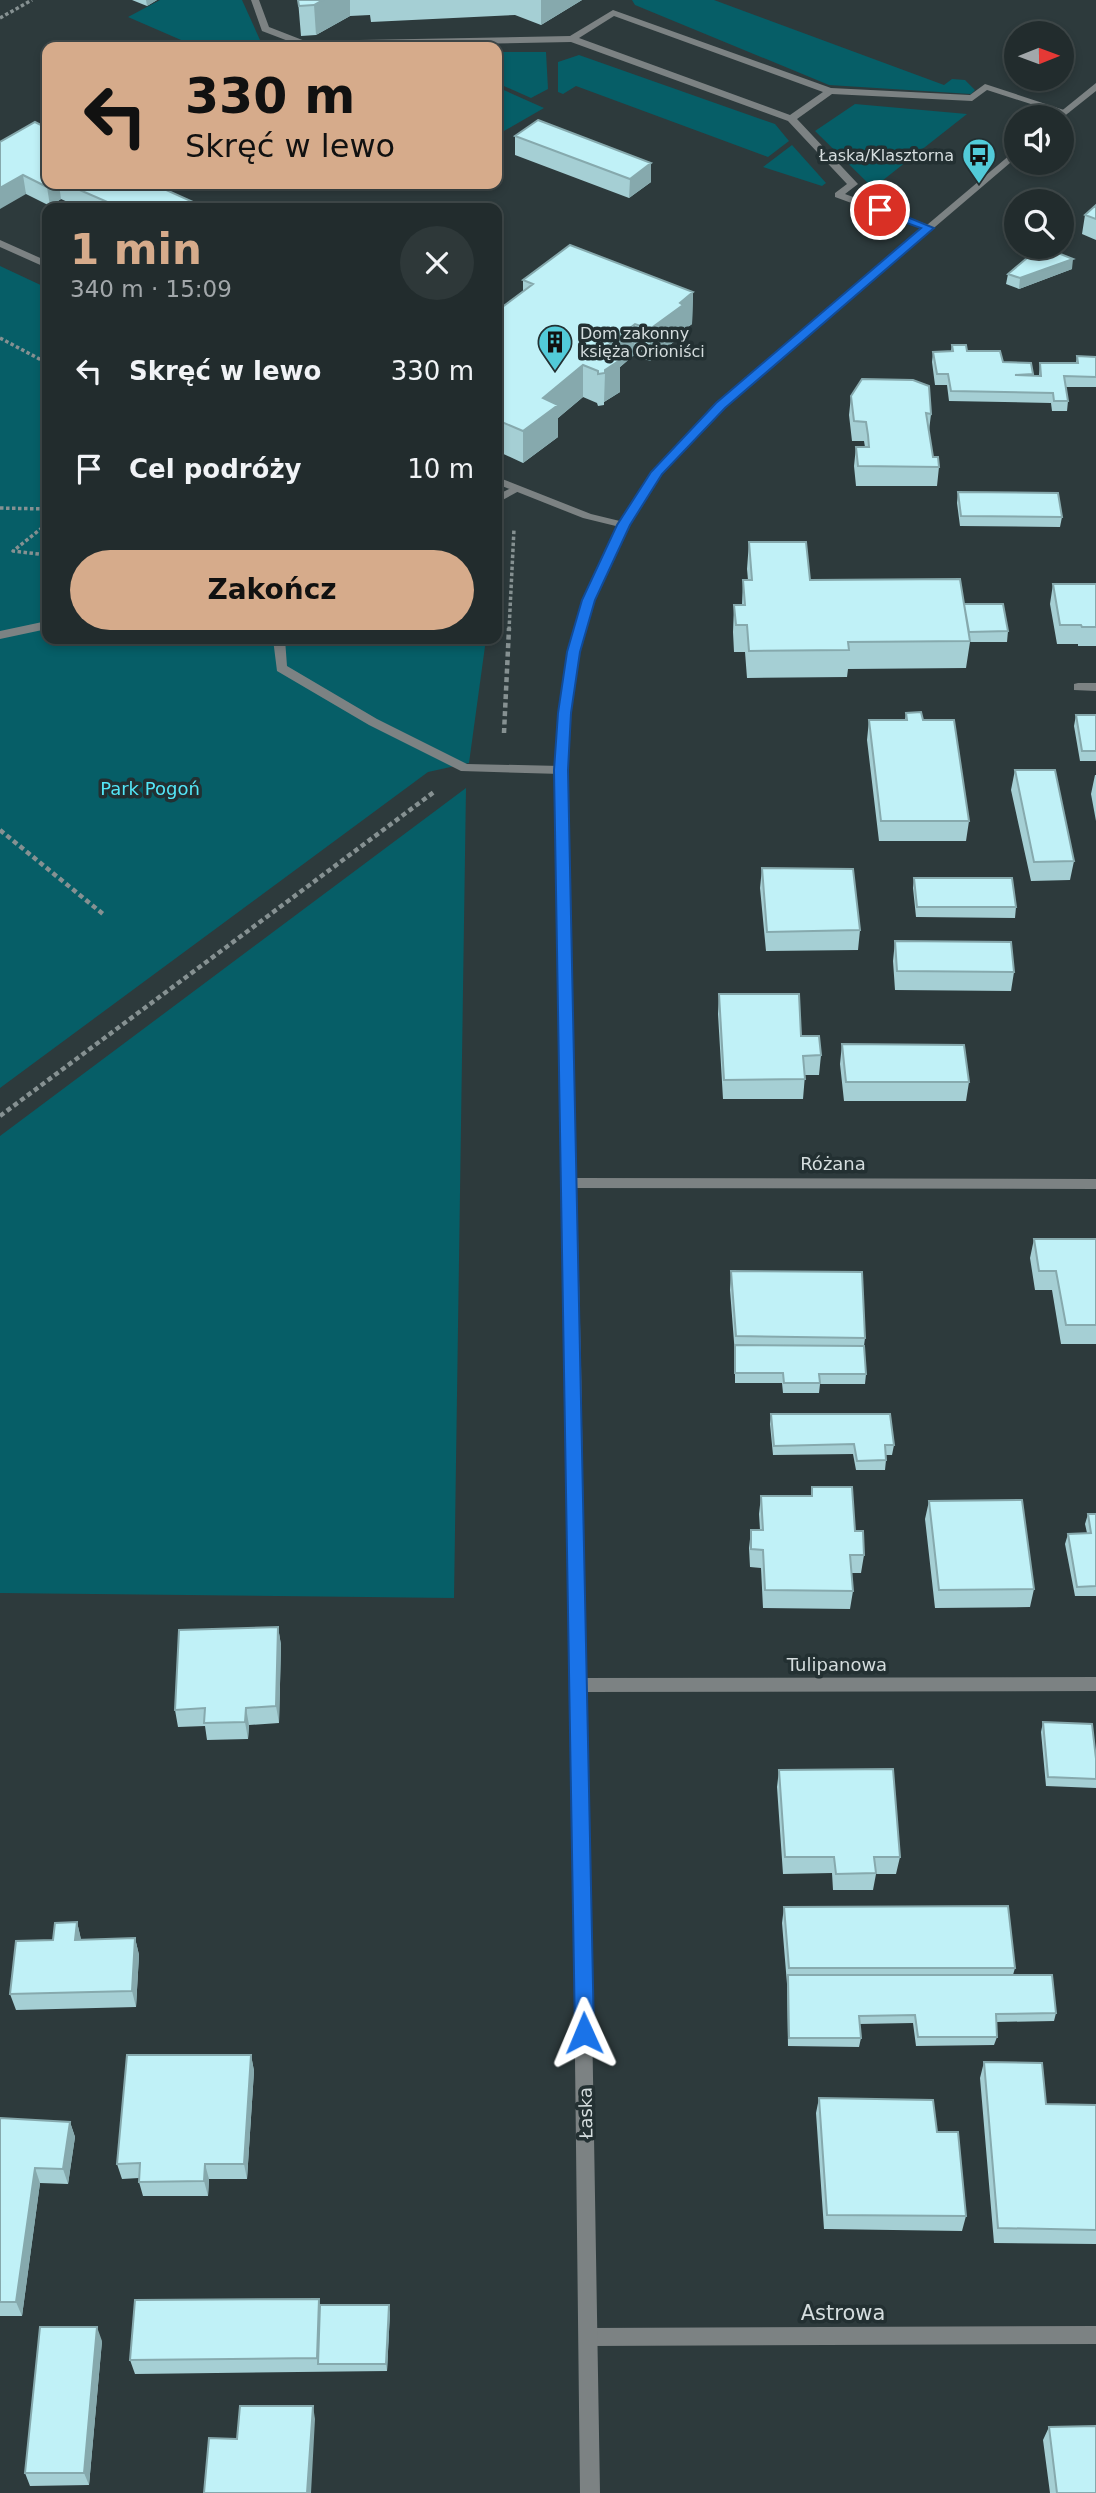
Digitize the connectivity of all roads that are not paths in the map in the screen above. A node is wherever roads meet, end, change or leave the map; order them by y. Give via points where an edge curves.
1 (255, 0) edge
2 (609, 0) edge
3 (613, 13) junction
4 (572, 39) junction
5 (299, 42) edge
6 (411, 42) edge
7 (1096, 86) edge
8 (830, 91) junction
9 (1034, 105) edge
10 (1073, 105) edge
11 (791, 119) junction
12 (1004, 163) edge
13 (928, 228) junction
14 (0, 243) edge
15 (42, 263) edge
16 (502, 482) edge
17 (515, 488) junction
18 (502, 497) edge
19 (624, 525) junction
20 (42, 626) edge
21 (0, 635) edge
22 (279, 644) edge
23 (1078, 687) dead end
24 (1096, 687) edge
25 (561, 770) junction
26 (570, 1183) junction
27 (1096, 1184) edge
28 (1096, 1684) edge
29 (579, 1685) junction
30 (1096, 2335) edge
31 (589, 2337) junction
32 (590, 2493) edge

1 - 5 street via 265,29
2 - 3 street
3 - 4 street
3 - 8 street
4 - 6 street
4 - 11 street
7 - 10 street
8 - 9 street via 972,98 985,87
8 - 11 street
11 - 13 street via 853,184 838,195
12 - 13 street, Łaska
13 - 19 street, Łaska via 720,405 657,472
14 - 15 street
16 - 17 street
17 - 18 street
17 - 19 street
19 - 25 street, Łaska via 588,600 574,652
20 - 21 street
22 - 25 street via 281,668 373,722 466,768
23 - 24 street
25 - 26 street, Łaska
26 - 27 street, Różana
26 - 29 street, Łaska
28 - 29 street, Tulipanowa
29 - 31 street, Łaska
30 - 31 street, Astrowa
31 - 32 street, Łaska

